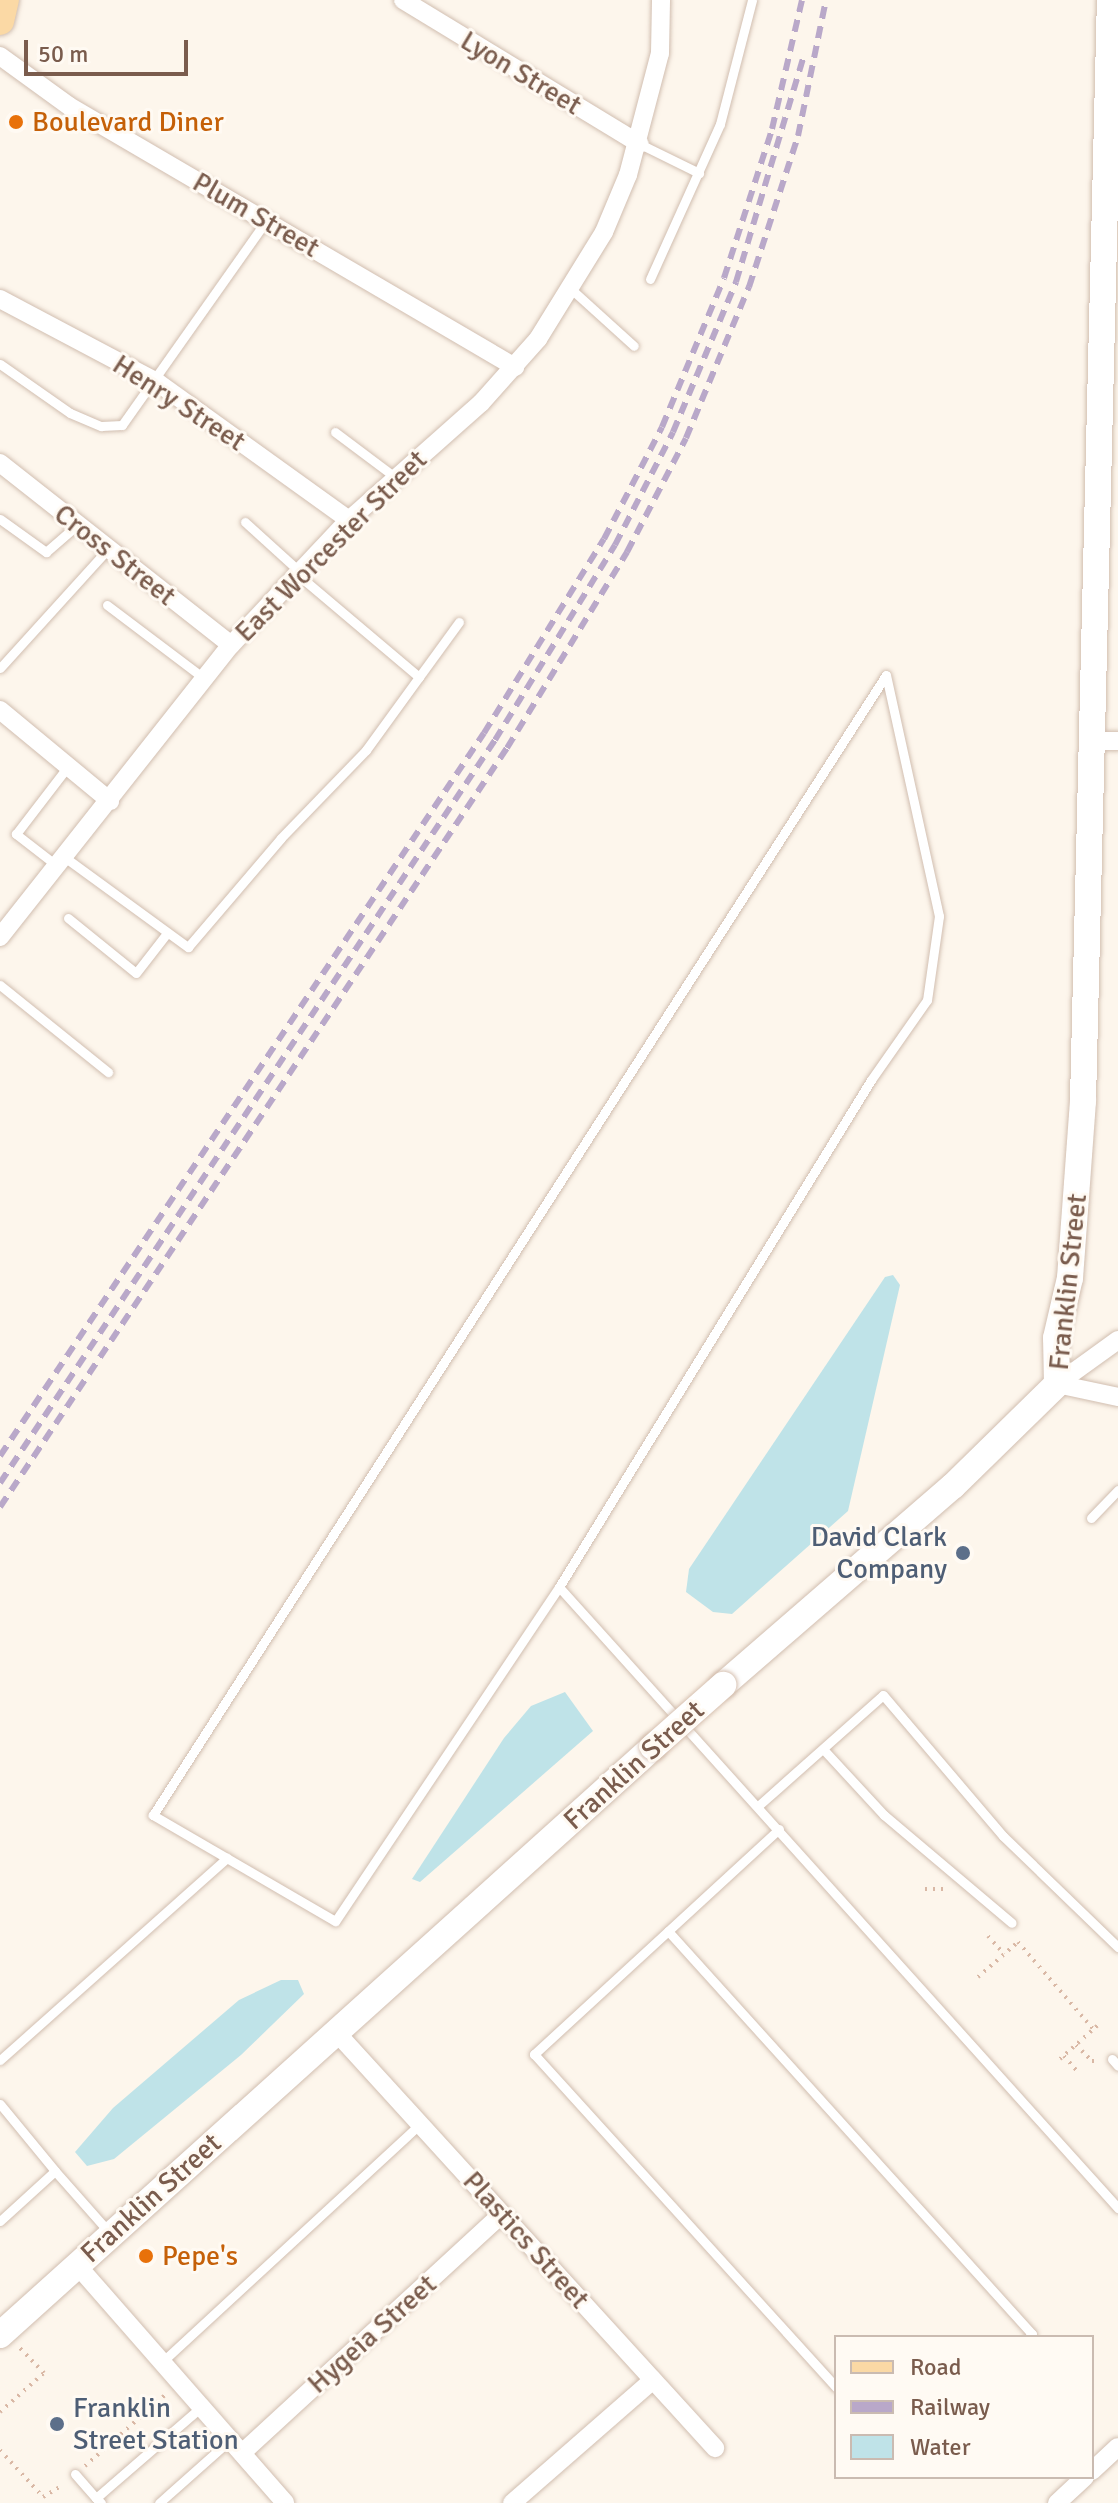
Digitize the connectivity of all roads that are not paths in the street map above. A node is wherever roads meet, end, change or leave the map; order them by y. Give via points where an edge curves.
1 (5, 0) edge
2 (403, 0) edge
3 (661, 0) edge
4 (752, 0) edge
5 (1110, 0) edge
6 (0, 21) edge
7 (0, 56) edge
8 (640, 144) junction
9 (699, 173) junction
10 (262, 216) junction
11 (650, 279) dead end
12 (570, 288) junction
13 (0, 299) edge
14 (634, 346) dead end
15 (0, 364) edge
16 (515, 367) junction
17 (157, 382) junction
18 (335, 432) dead end
19 (0, 463) edge
20 (395, 477) junction
21 (0, 519) edge
22 (349, 520) junction
23 (245, 522) dead end
24 (76, 526) junction
25 (106, 551) junction
26 (298, 572) junction
27 (107, 605) dead end
28 (459, 622) dead end
29 (231, 645) junction
30 (0, 668) edge
31 (419, 677) junction
32 (205, 679) junction
33 (0, 710) edge
34 (1105, 741) edge
35 (69, 765) junction
36 (110, 801) junction
37 (60, 861) junction
38 (68, 918) dead end
39 (167, 933) junction
40 (0, 937) edge
41 (0, 985) edge
42 (108, 1072) dead end
43 (1118, 1340) edge
44 (1057, 1384) junction
45 (1118, 1397) edge
46 (1118, 1490) edge
47 (1091, 1518) dead end
48 (559, 1587) junction
49 (823, 1749) junction
50 (758, 1806) junction
51 (779, 1829) junction
52 (227, 1858) junction
53 (1012, 1923) dead end
54 (668, 1931) junction
55 (1118, 1947) edge
56 (336, 2032) junction
57 (0, 2060) edge
58 (0, 2104) edge
59 (420, 2124) junction
60 (55, 2171) junction
61 (1118, 2208) edge
62 (502, 2214) junction
63 (0, 2221) edge
64 (111, 2234) junction
65 (77, 2265) junction
66 (1031, 2335) edge
67 (9, 2340) edge
68 (162, 2362) junction
69 (653, 2380) junction
70 (834, 2385) edge
71 (201, 2407) junction
72 (236, 2447) junction
73 (1118, 2447) edge
74 (715, 2448) dead end
75 (1094, 2469) edge
76 (75, 2474) road end
77 (1083, 2479) edge
78 (98, 2501) edge
79 (159, 2503) edge
80 (285, 2503) edge
81 (512, 2503) edge
82 (1057, 2503) edge

1 - 6 main road
2 - 8 street, Lyon Street
3 - 8 street, East Worcester Street via 660,53
4 - 9 lane via 720,124
5 - 34 main road, Franklin Street
7 - 10 street, Plum Street via 69,106
8 - 9 lane
8 - 12 street, East Worcester Street via 604,232
9 - 11 lane
10 - 16 street, Plum Street
10 - 17 lane
12 - 14 lane
12 - 16 street, East Worcester Street
13 - 17 street, Henry Street
15 - 17 lane via 23,377 36,394 111,428 130,417
16 - 20 street, East Worcester Street
17 - 22 street, Henry Street
18 - 20 lane
19 - 24 street, Cross Street
20 - 22 street, East Worcester Street
21 - 24 lane via 46,552
22 - 26 street, East Worcester Street
23 - 26 lane
24 - 25 street, Cross Street
25 - 29 street, Cross Street
25 - 30 lane
26 - 29 street, East Worcester Street
26 - 31 lane
27 - 32 lane
28 - 31 lane
29 - 32 street, East Worcester Street
31 - 39 lane via 366,750 281,838 188,947
32 - 36 street, East Worcester Street
33 - 35 street
34 - 44 main road, Franklin Street via 1079,1174 1070,1278 1056,1338
35 - 36 street
35 - 37 lane via 16,834
36 - 37 street, East Worcester Street
37 - 39 lane
37 - 40 street, East Worcester Street
38 - 39 lane via 136,973
41 - 42 lane
43 - 44 street
44 - 45 street
44 - 56 main road, Franklin Street, bridge via 953,1486
46 - 47 lane
48 - 50 lane
48 - 52 lane via 335,1921
48 - 52 lane via 871,1080 927,1000 939,916 886,675 153,1815
49 - 50 lane
49 - 53 lane via 884,1815
49 - 55 lane via 883,1695 1003,1836
50 - 51 lane
51 - 54 lane
51 - 61 lane
52 - 57 lane
54 - 66 lane
54 - 70 lane via 534,2054
56 - 59 street, Plastics Street
56 - 64 main road, Franklin Street
58 - 60 lane
59 - 62 street, Plastics Street
59 - 68 lane
60 - 63 lane
60 - 64 lane
62 - 69 street, Plastics Street
62 - 72 street, Hygeia Street
64 - 65 main road, Franklin Street
65 - 67 main road, Franklin Street
65 - 68 street
68 - 71 street
69 - 74 street, Plastics Street
69 - 81 street
71 - 72 street
71 - 78 lane
72 - 79 lane
72 - 80 street
73 - 75 street
76 - 78 lane
77 - 82 street

